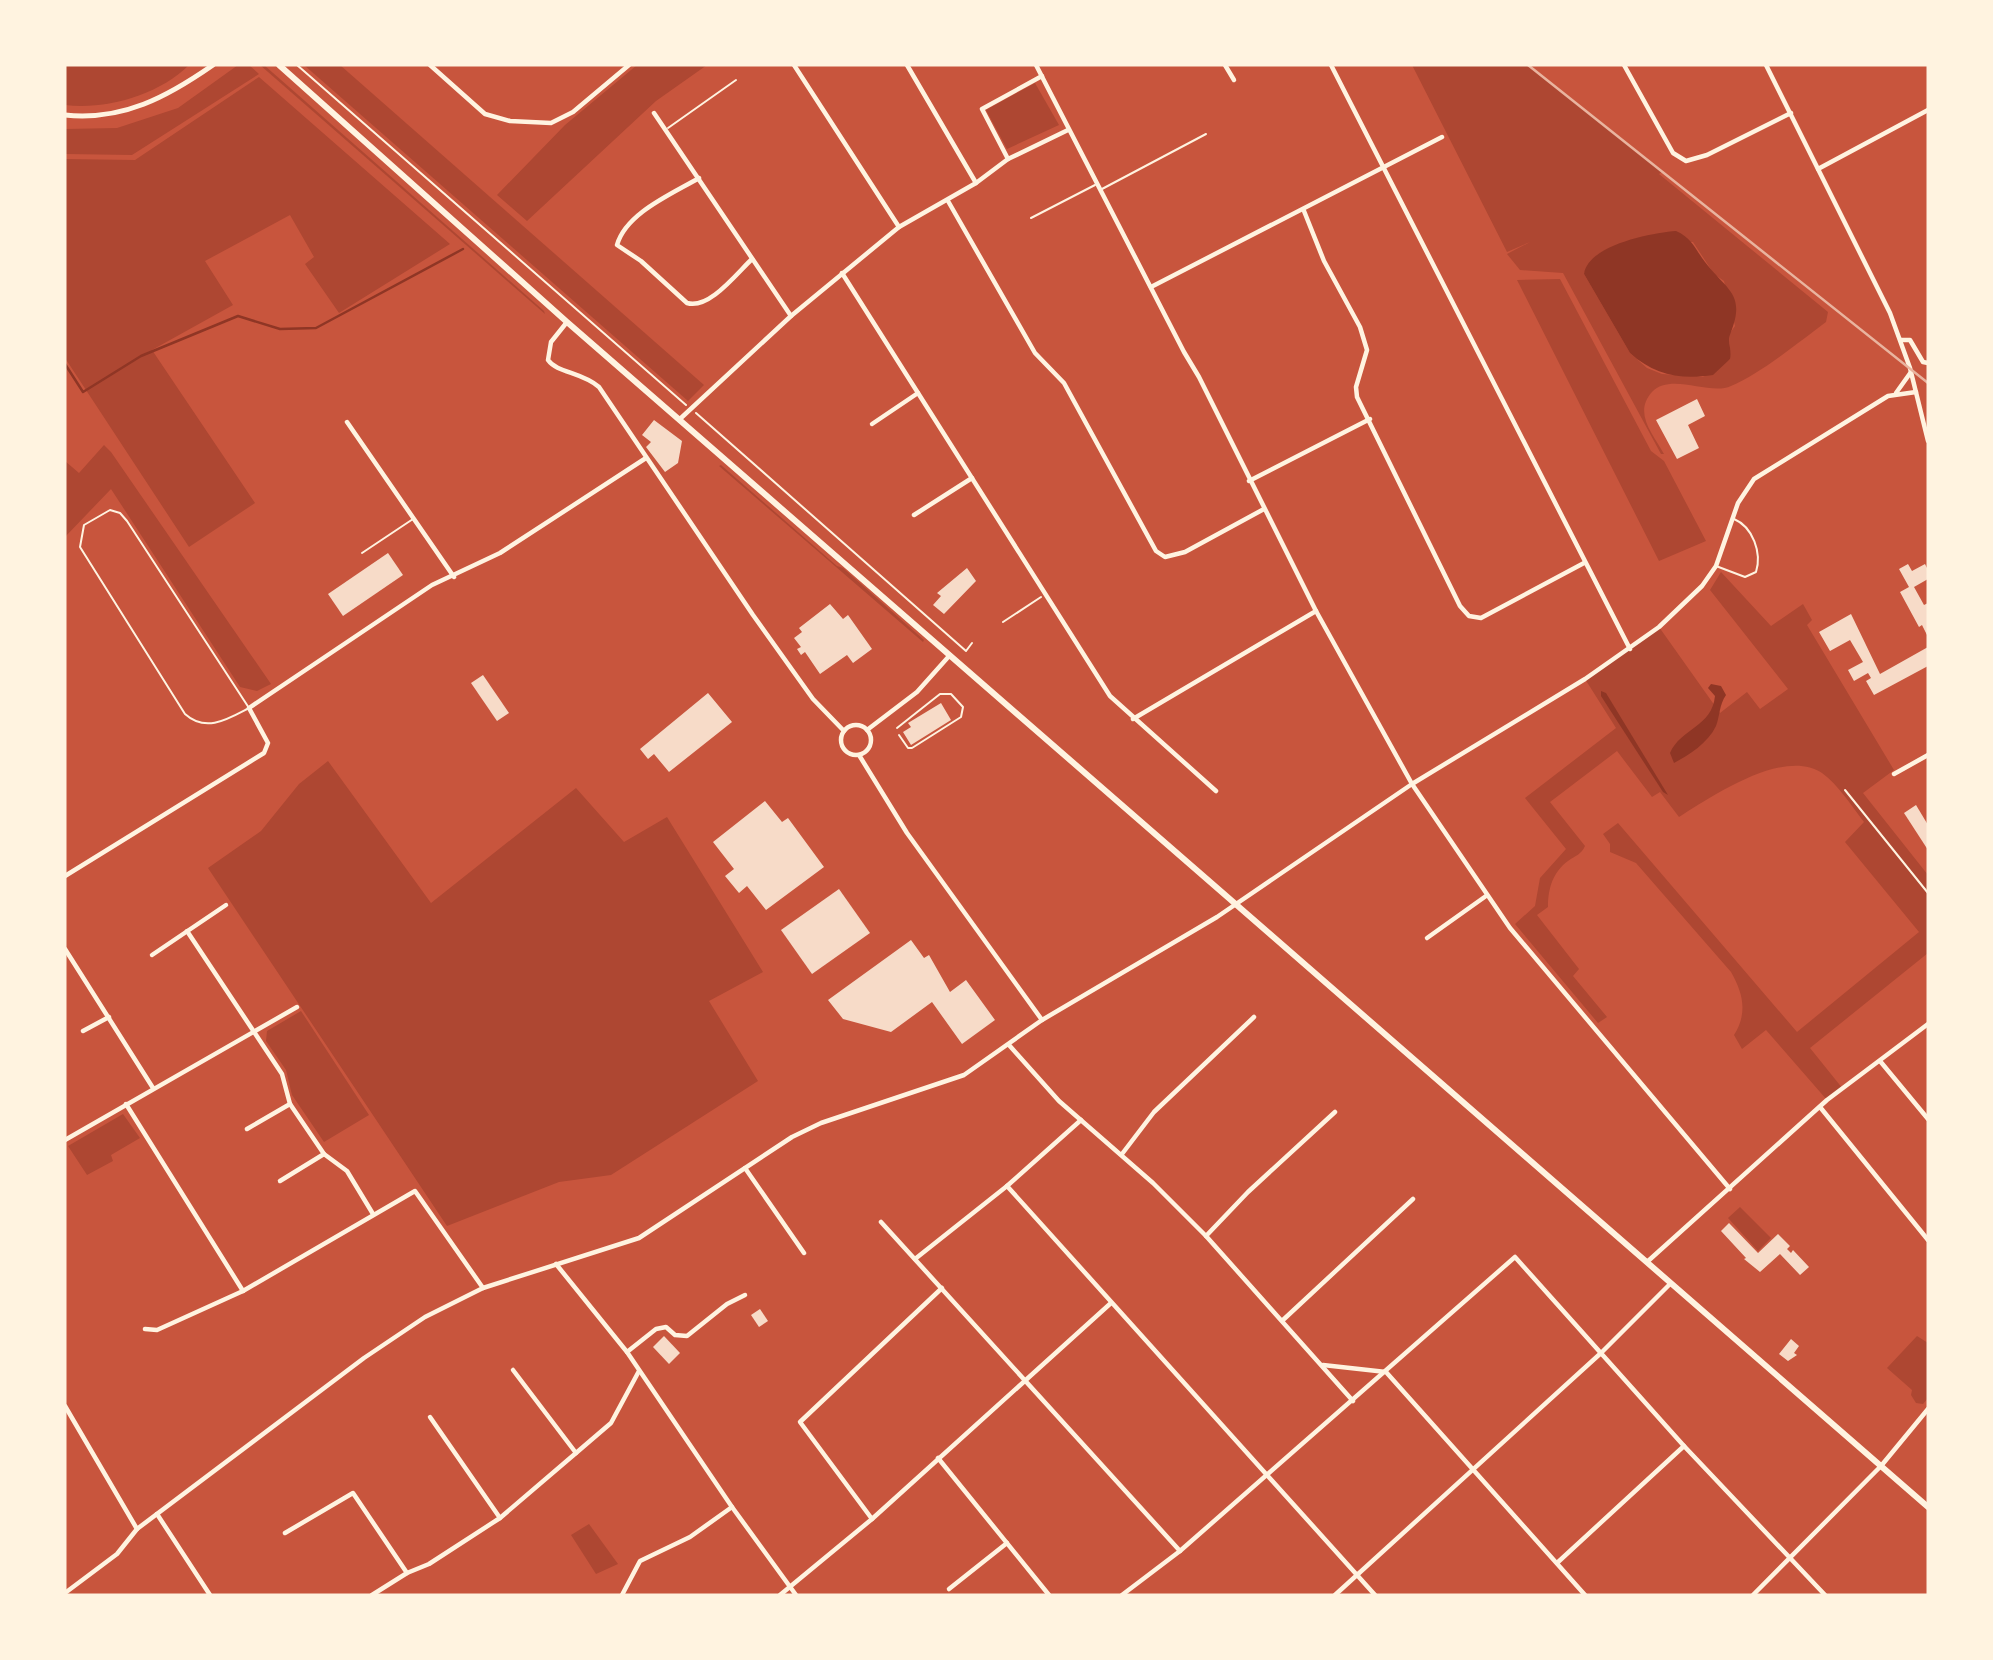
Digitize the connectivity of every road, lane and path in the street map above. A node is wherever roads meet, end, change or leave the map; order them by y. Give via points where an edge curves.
1 (279, 65) edge
2 (297, 65) edge
3 (430, 65) edge
4 (794, 65) edge
5 (907, 65) edge
6 (1036, 65) edge
7 (1225, 65) edge
8 (1331, 65) edge
9 (1624, 65) edge
10 (1766, 65) edge
11 (209, 66) edge
12 (626, 66) edge
13 (1042, 76) junction
14 (736, 80) dead end
15 (1234, 80) dead end
16 (1928, 110) edge
17 (654, 113) dead end
18 (1791, 113) junction
19 (65, 115) edge
20 (666, 129) junction
21 (1068, 130) junction
22 (1206, 134) dead end
23 (1442, 137) dead end
24 (1008, 159) junction
25 (1384, 168) junction
26 (1818, 169) junction
27 (699, 178) junction
28 (976, 183) junction
29 (1098, 188) junction
30 (948, 201) junction
31 (1304, 211) junction
32 (1031, 218) dead end
33 (900, 227) junction
34 (752, 259) junction
35 (842, 273) junction
36 (1151, 288) junction
37 (791, 316) junction
38 (567, 321) junction
39 (1901, 340) junction
40 (1928, 363) edge
41 (1911, 370) junction
42 (1916, 392) junction
43 (918, 393) junction
44 (1896, 393) junction
45 (691, 409) junction
46 (681, 418) junction
47 (1370, 419) junction
48 (347, 422) dead end
49 (872, 424) dead end
50 (1928, 440) edge
51 (646, 458) junction
52 (972, 478) junction
53 (1249, 481) junction
54 (1264, 509) junction
55 (914, 514) dead end
56 (414, 519) junction
57 (1733, 519) junction
58 (362, 553) dead end
59 (1584, 563) junction
60 (1716, 566) junction
61 (454, 577) junction
62 (1045, 595) junction
63 (1316, 611) junction
64 (1003, 622) dead end
65 (972, 643) dead end
66 (1630, 649) junction
67 (950, 655) junction
68 (248, 708) junction
69 (1133, 719) junction
70 (897, 728) dead end
71 (867, 730) junction
72 (844, 731) junction
73 (899, 735) dead end
74 (859, 755) junction
75 (1928, 755) edge
76 (1894, 774) dead end
77 (1412, 784) junction
78 (1845, 790) dead end
79 (1216, 791) dead end
80 (65, 876) edge
81 (1928, 892) edge
82 (1486, 896) junction
83 (1237, 904) junction
84 (226, 905) dead end
85 (187, 931) junction
86 (1427, 939) dead end
87 (66, 953) edge
88 (152, 955) dead end
89 (297, 1007) dead end
90 (110, 1017) junction
91 (1254, 1017) dead end
92 (1042, 1020) junction
93 (1928, 1024) edge
94 (83, 1031) dead end
95 (254, 1031) junction
96 (1009, 1045) junction
97 (1880, 1061) junction
98 (153, 1088) junction
99 (126, 1104) junction
100 (290, 1104) junction
101 (1820, 1107) junction
102 (1335, 1112) dead end
103 (1928, 1119) edge
104 (1081, 1120) junction
105 (247, 1129) dead end
106 (65, 1140) edge
107 (324, 1154) junction
108 (1122, 1154) junction
109 (745, 1168) junction
110 (280, 1181) dead end
111 (1007, 1186) junction
112 (1730, 1189) junction
113 (1413, 1199) dead end
114 (373, 1214) junction
115 (881, 1222) dead end
116 (1206, 1236) junction
117 (1928, 1240) edge
118 (804, 1253) dead end
119 (915, 1259) junction
120 (1647, 1262) junction
121 (556, 1264) junction
122 (1671, 1283) junction
123 (483, 1288) junction
124 (942, 1288) junction
125 (243, 1291) junction
126 (745, 1295) dead end
127 (1111, 1303) junction
128 (1283, 1320) junction
129 (145, 1329) dead end
130 (627, 1352) junction
131 (1601, 1353) junction
132 (1322, 1365) junction
133 (513, 1370) dead end
134 (639, 1371) junction
135 (1387, 1372) junction
136 (1026, 1380) junction
137 (1354, 1402) junction
138 (65, 1406) edge
139 (1928, 1409) edge
140 (430, 1417) dead end
141 (1684, 1447) junction
142 (576, 1453) junction
143 (938, 1458) junction
144 (1881, 1466) junction
145 (1472, 1469) junction
146 (1268, 1476) junction
147 (732, 1507) junction
148 (1928, 1507) edge
149 (157, 1514) junction
150 (500, 1518) junction
151 (872, 1518) junction
152 (137, 1529) junction
153 (285, 1533) dead end
154 (1007, 1543) junction
155 (1180, 1551) junction
156 (1790, 1559) junction
157 (1557, 1563) junction
158 (407, 1573) junction
159 (1357, 1576) junction
160 (791, 1588) junction
161 (949, 1589) dead end
162 (65, 1593) edge
163 (210, 1595) edge
164 (372, 1595) edge
165 (622, 1595) edge
166 (780, 1595) edge
167 (796, 1595) edge
168 (1049, 1595) edge
169 (1122, 1595) edge
170 (1335, 1595) edge
171 (1375, 1595) edge
172 (1585, 1595) edge
173 (1753, 1595) edge
174 (1825, 1595) edge

1 - 38 main road
2 - 45 path
3 - 12 street via 485,114 510,121 551,123 573,112
4 - 33 street
5 - 28 street
6 - 13 street
7 - 15 street
8 - 25 street
9 - 18 street via 1673,153 1686,161
10 - 18 street
11 - 19 street via 177,90 141,106 95,116
13 - 21 street
13 - 24 street via 982,109
14 - 20 lane
16 - 26 street
17 - 20 street
18 - 26 street
20 - 27 street
21 - 24 street
21 - 29 street
22 - 29 lane
23 - 25 street
24 - 28 street
25 - 31 street
25 - 59 street
26 - 39 street
27 - 34 street
27 - 34 street via 621,231 617,245 695,306
28 - 30 street
29 - 32 lane
29 - 36 street
30 - 33 street
30 - 54 street via 1035,352 1064,383 1156,551 1165,557 1185,552
31 - 36 street
31 - 47 street via 1324,261 1360,327 1367,350 1357,397
33 - 35 street
34 - 37 street
35 - 37 street
35 - 43 street
36 - 53 street
37 - 45 street
38 - 46 main road
38 - 51 street via 551,342 548,360 599,387
39 - 40 street via 1914,343
39 - 41 street
41 - 42 street
41 - 44 street
42 - 44 street
42 - 50 street
43 - 49 street
43 - 52 street
44 - 57 street via 1762,472 1748,486
45 - 46 street
45 - 65 path via 966,652
46 - 67 main road
47 - 53 street
47 - 59 street via 1460,606 1469,616 1482,618
48 - 56 street
51 - 61 street via 500,553
51 - 72 street via 795,675
52 - 55 street
52 - 62 street
53 - 54 street
54 - 63 street
56 - 58 lane
56 - 61 street
57 - 60 street
57 - 60 lane via 1741,523 1758,550 1756,572 1745,577
59 - 66 street
60 - 66 street via 1673,615
61 - 68 street via 432,584
62 - 64 path
62 - 69 street via 1110,696
63 - 69 street
63 - 77 street
66 - 77 street
67 - 71 street via 917,692
67 - 83 main road
68 - 68 lane via 120,513 110,510 84,525 79,539 82,552 185,714 199,723 219,723
68 - 80 street via 268,743 264,753
69 - 79 street
70 - 73 lane via 940,694 951,694 963,707 961,717 912,748
71 - 72 street via 856,725
71 - 74 street via 870,745
72 - 74 street via 840,740 843,750
74 - 92 street via 907,833
75 - 76 street
77 - 82 street
77 - 83 street
78 - 81 lane
82 - 86 street
82 - 112 street
83 - 92 street
83 - 120 main road
84 - 85 street
85 - 88 street
85 - 95 street
87 - 90 street
89 - 95 street
90 - 94 street
90 - 98 street
91 - 108 street via 1154,1112
92 - 96 street
93 - 97 street
95 - 98 street
95 - 100 street via 282,1074
96 - 104 street
96 - 109 street via 964,1076 811,1128
97 - 101 street
97 - 103 street
98 - 99 street
99 - 106 street
99 - 125 street
100 - 105 street
100 - 107 street
101 - 112 street
101 - 117 street
102 - 116 street
104 - 108 street
104 - 111 street
107 - 110 street
107 - 114 street via 347,1171
108 - 116 street
109 - 118 street
109 - 121 street via 639,1238
111 - 119 street
111 - 127 street
112 - 120 street
113 - 128 street
114 - 123 street via 415,1191
114 - 125 street
115 - 119 street
116 - 128 street
119 - 124 street
120 - 122 main road
121 - 123 street
121 - 130 street
122 - 131 street
122 - 144 main road
123 - 149 street via 425,1317 364,1358
124 - 136 street
124 - 151 street via 800,1422
125 - 129 street via 157,1329
126 - 130 street via 687,1336 675,1335 666,1327 656,1329
127 - 136 street
127 - 146 street
128 - 132 street
130 - 134 street
131 - 135 street via 1515,1257
131 - 141 street
131 - 145 street
132 - 135 street
132 - 137 street
133 - 142 street
134 - 142 street via 611,1423
134 - 147 street
135 - 137 street
135 - 145 street
136 - 143 street
136 - 155 street
137 - 146 street
138 - 152 street
139 - 144 street
140 - 150 street
141 - 156 street
141 - 157 street
142 - 150 street
143 - 151 street
143 - 154 street
144 - 148 main road
144 - 156 street
145 - 157 street
145 - 159 street
146 - 155 street
146 - 159 street
147 - 160 street
147 - 165 street via 690,1537 640,1560
149 - 152 street
149 - 163 street
150 - 158 street
151 - 160 street
152 - 162 street via 117,1554
153 - 158 street via 353,1493
154 - 161 street
154 - 168 street
155 - 169 street
156 - 173 street
156 - 174 street
157 - 172 street
158 - 164 street
159 - 170 street
159 - 171 street
160 - 166 street
160 - 167 street

